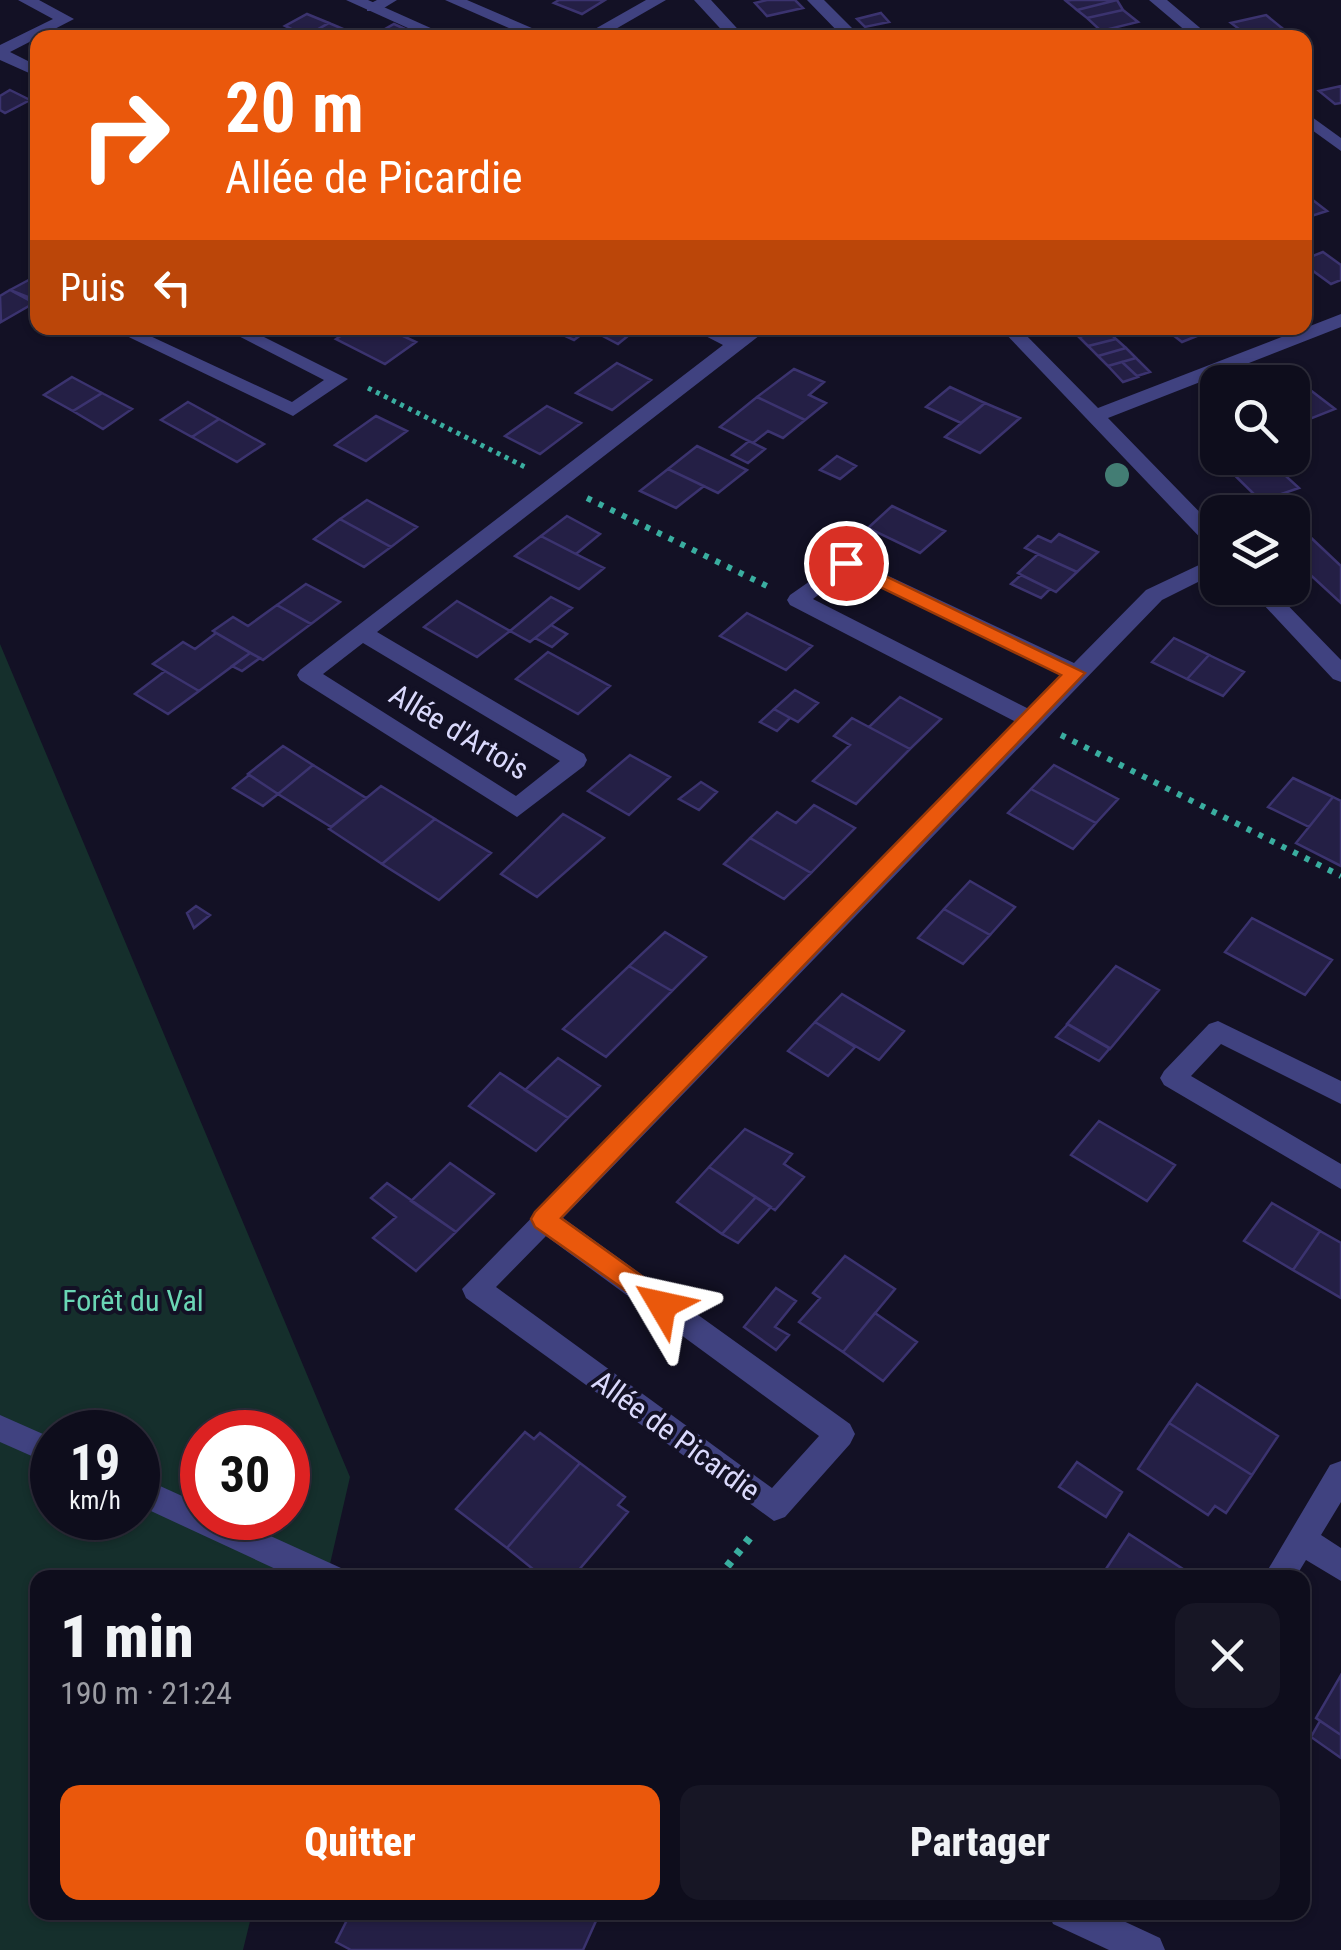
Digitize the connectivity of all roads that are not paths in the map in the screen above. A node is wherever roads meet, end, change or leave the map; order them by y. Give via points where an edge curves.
1 (18, 0) edge
2 (26, 0) edge
3 (453, 0) edge
4 (658, 0) edge
5 (702, 0) edge
6 (815, 0) edge
7 (1157, 0) edge
8 (371, 3) edge
9 (0, 9) edge
10 (43, 30) edge
11 (428, 30) edge
12 (527, 30) edge
13 (602, 30) edge
14 (730, 30) edge
15 (846, 30) edge
16 (1194, 30) edge
17 (30, 37) edge
18 (0, 53) edge
19 (30, 68) edge
20 (1312, 123) edge
21 (1341, 146) edge
22 (1341, 320) edge
23 (1312, 331) edge
24 (134, 335) edge
25 (247, 335) edge
26 (715, 335) edge
27 (750, 335) edge
28 (1016, 335) edge
29 (1303, 335) edge
30 (736, 344) junction
31 (1093, 417) junction
32 (1200, 526) edge
33 (1200, 572) edge
34 (1275, 605) edge
35 (362, 633) junction
36 (1308, 640) junction
37 (1341, 654) edge
38 (1075, 673) junction
39 (1341, 674) edge
40 (1029, 719) junction
41 (1341, 1094) edge
42 (1341, 1178) edge
43 (544, 1219) junction
44 (0, 1428) edge
45 (30, 1442) edge
46 (1341, 1476) edge
47 (160, 1500) edge
48 (1302, 1540) junction
49 (1341, 1566) edge
50 (313, 1570) edge
51 (1283, 1570) edge
52 (1082, 1920) edge
53 (1148, 1950) edge

1 - 9 street
2 - 10 street via 66,18
3 - 12 street
4 - 13 street
5 - 14 street
6 - 15 street
7 - 16 street
8 - 11 street
17 - 18 street
18 - 19 street
20 - 21 street
22 - 23 street
24 - 25 street via 293,410 338,379
26 - 30 street
27 - 30 street, Allée d'Artois
28 - 31 street
29 - 31 street
30 - 35 street, Allée d'Artois
31 - 32 street
33 - 38 street, Allée de Picardie via 1154,594
34 - 36 street
35 - 35 street, Allée d'Artois via 308,675 517,808 576,760
36 - 37 street
36 - 39 street
38 - 40 street, Allée de Picardie
38 - 40 street via 846,563 798,600
40 - 43 street, Allée de Picardie
41 - 42 street via 1218,1031 1173,1078
43 - 43 street, Allée de Picardie via 840,1434 774,1508 476,1290
44 - 45 street
46 - 48 street
47 - 50 street
48 - 49 street
48 - 51 street
52 - 53 street

